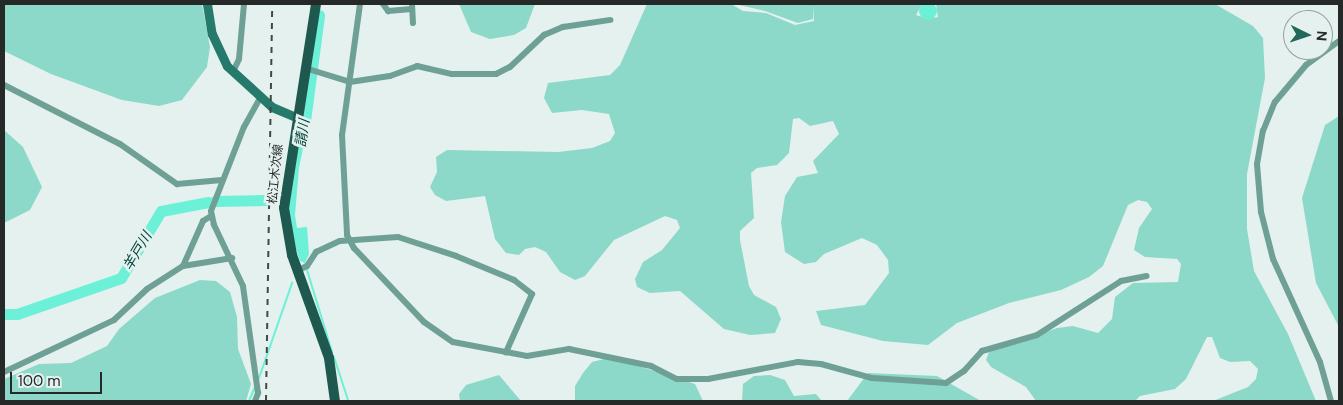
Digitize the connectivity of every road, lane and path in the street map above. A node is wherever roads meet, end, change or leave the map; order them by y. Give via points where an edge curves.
1 (207, 4) edge
2 (244, 4) edge
3 (316, 4) edge
4 (360, 4) edge
5 (383, 4) edge
6 (412, 7) edge
7 (610, 20) dead end
8 (413, 23) dead end
9 (1339, 41) edge
10 (308, 68) junction
11 (233, 72) junction
12 (350, 82) junction
13 (4, 85) edge
14 (260, 98) junction
15 (296, 117) junction
16 (222, 180) junction
17 (211, 216) junction
18 (349, 241) junction
19 (232, 258) junction
20 (183, 266) junction
21 (297, 271) junction
22 (1147, 276) dead end
23 (506, 352) junction
24 (4, 372) edge
25 (255, 401) edge
26 (335, 401) edge
27 (1331, 401) edge

1 - 11 street via 216,45
2 - 11 street via 239,59
3 - 10 main road, 松江木次線
4 - 12 street
5 - 6 street via 388,11
6 - 8 street
7 - 12 street via 563,27 544,35 496,74 452,74 417,66 390,76
9 - 27 street via 1306,64 1275,102 1263,132 1257,164 1262,212 1273,258 1320,362
10 - 12 street
10 - 15 main road, 松江木次線
11 - 14 street
12 - 18 street via 341,147
13 - 16 street via 120,144 177,184
14 - 15 street
14 - 16 street
15 - 21 main road, 松江木次線 via 284,208
16 - 17 street via 212,204
17 - 19 street
17 - 20 street via 203,221
18 - 21 street via 336,241 316,252 307,266
18 - 23 street via 424,322 443,337
18 - 23 street via 405,239 456,256 528,289 533,300
19 - 20 street
19 - 25 street via 246,299 258,393
20 - 24 street via 153,285 114,320
21 - 26 main road, 松江木次線 via 329,358
22 - 23 street via 1121,281 1037,335 982,350 964,371 946,383 872,378 821,364 798,362 708,379 678,379 651,366 569,349 526,356

